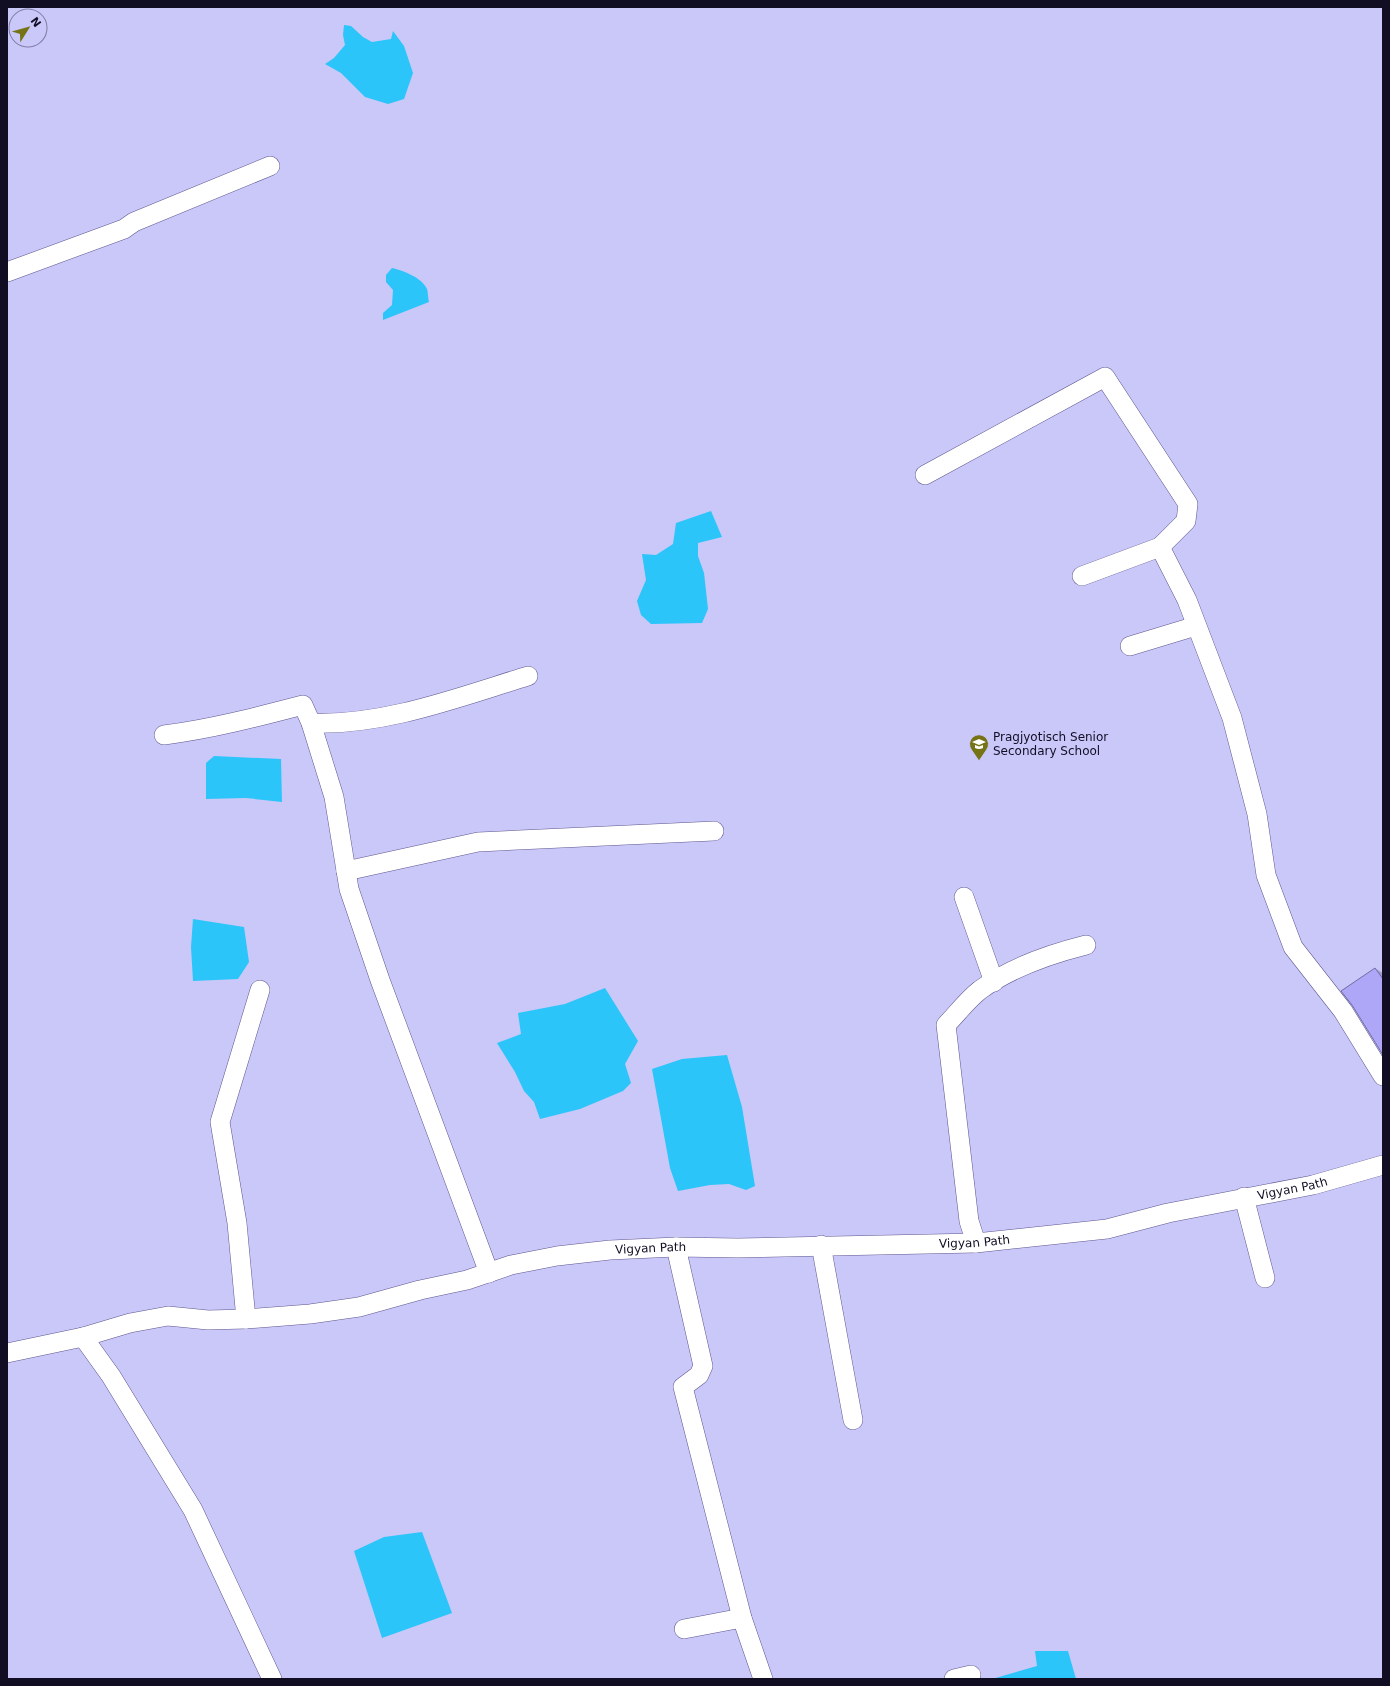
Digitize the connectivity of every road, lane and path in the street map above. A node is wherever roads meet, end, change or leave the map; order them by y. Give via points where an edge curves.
1 (270, 166) dead end
2 (7, 272) edge
3 (925, 475) dead end
4 (1160, 547) junction
5 (1082, 576) dead end
6 (1196, 626) junction
7 (1130, 646) dead end
8 (528, 676) dead end
9 (311, 723) junction
10 (164, 735) dead end
11 (714, 831) dead end
12 (346, 871) junction
13 (964, 897) dead end
14 (1086, 945) dead end
15 (994, 982) junction
16 (260, 990) dead end
17 (1383, 1076) edge
18 (1383, 1165) edge
19 (1244, 1197) junction
20 (976, 1243) junction
21 (821, 1246) junction
22 (676, 1248) junction
23 (489, 1273) junction
24 (1265, 1278) dead end
25 (246, 1319) junction
26 (83, 1337) junction
27 (7, 1353) edge
28 (853, 1420) dead end
29 (742, 1618) junction
30 (684, 1629) dead end
31 (272, 1679) edge
32 (763, 1679) edge

1 - 2 street via 134,222 124,229
3 - 4 street via 1105,377 1188,504 1186,521
4 - 5 street
4 - 6 street via 1187,600
6 - 7 street
6 - 17 street via 1232,718 1257,814 1266,875 1293,947 1343,1011
8 - 9 street via 413,711 333,724
9 - 10 street via 303,705 244,720
9 - 12 street via 334,797
11 - 12 street via 478,842
12 - 23 street via 349,889 380,980
13 - 15 street
14 - 15 street via 1056,953 1016,969
15 - 20 street via 980,990 946,1025 969,1221
16 - 25 street via 220,1122 237,1223
18 - 19 street, Vigyan Path via 1313,1184
19 - 20 street, Vigyan Path via 1107,1229
19 - 24 street
20 - 21 street, Vigyan Path
21 - 22 street, Vigyan Path
21 - 28 street
22 - 23 street, Vigyan Path via 610,1250 557,1256 511,1265
22 - 29 street via 704,1366 699,1375 683,1387
23 - 25 street, Vigyan Path via 359,1307
25 - 26 street, Vigyan Path via 208,1320 168,1316 130,1323
26 - 27 street, Vigyan Path
26 - 31 street via 111,1376 193,1510
29 - 30 street
29 - 32 street

